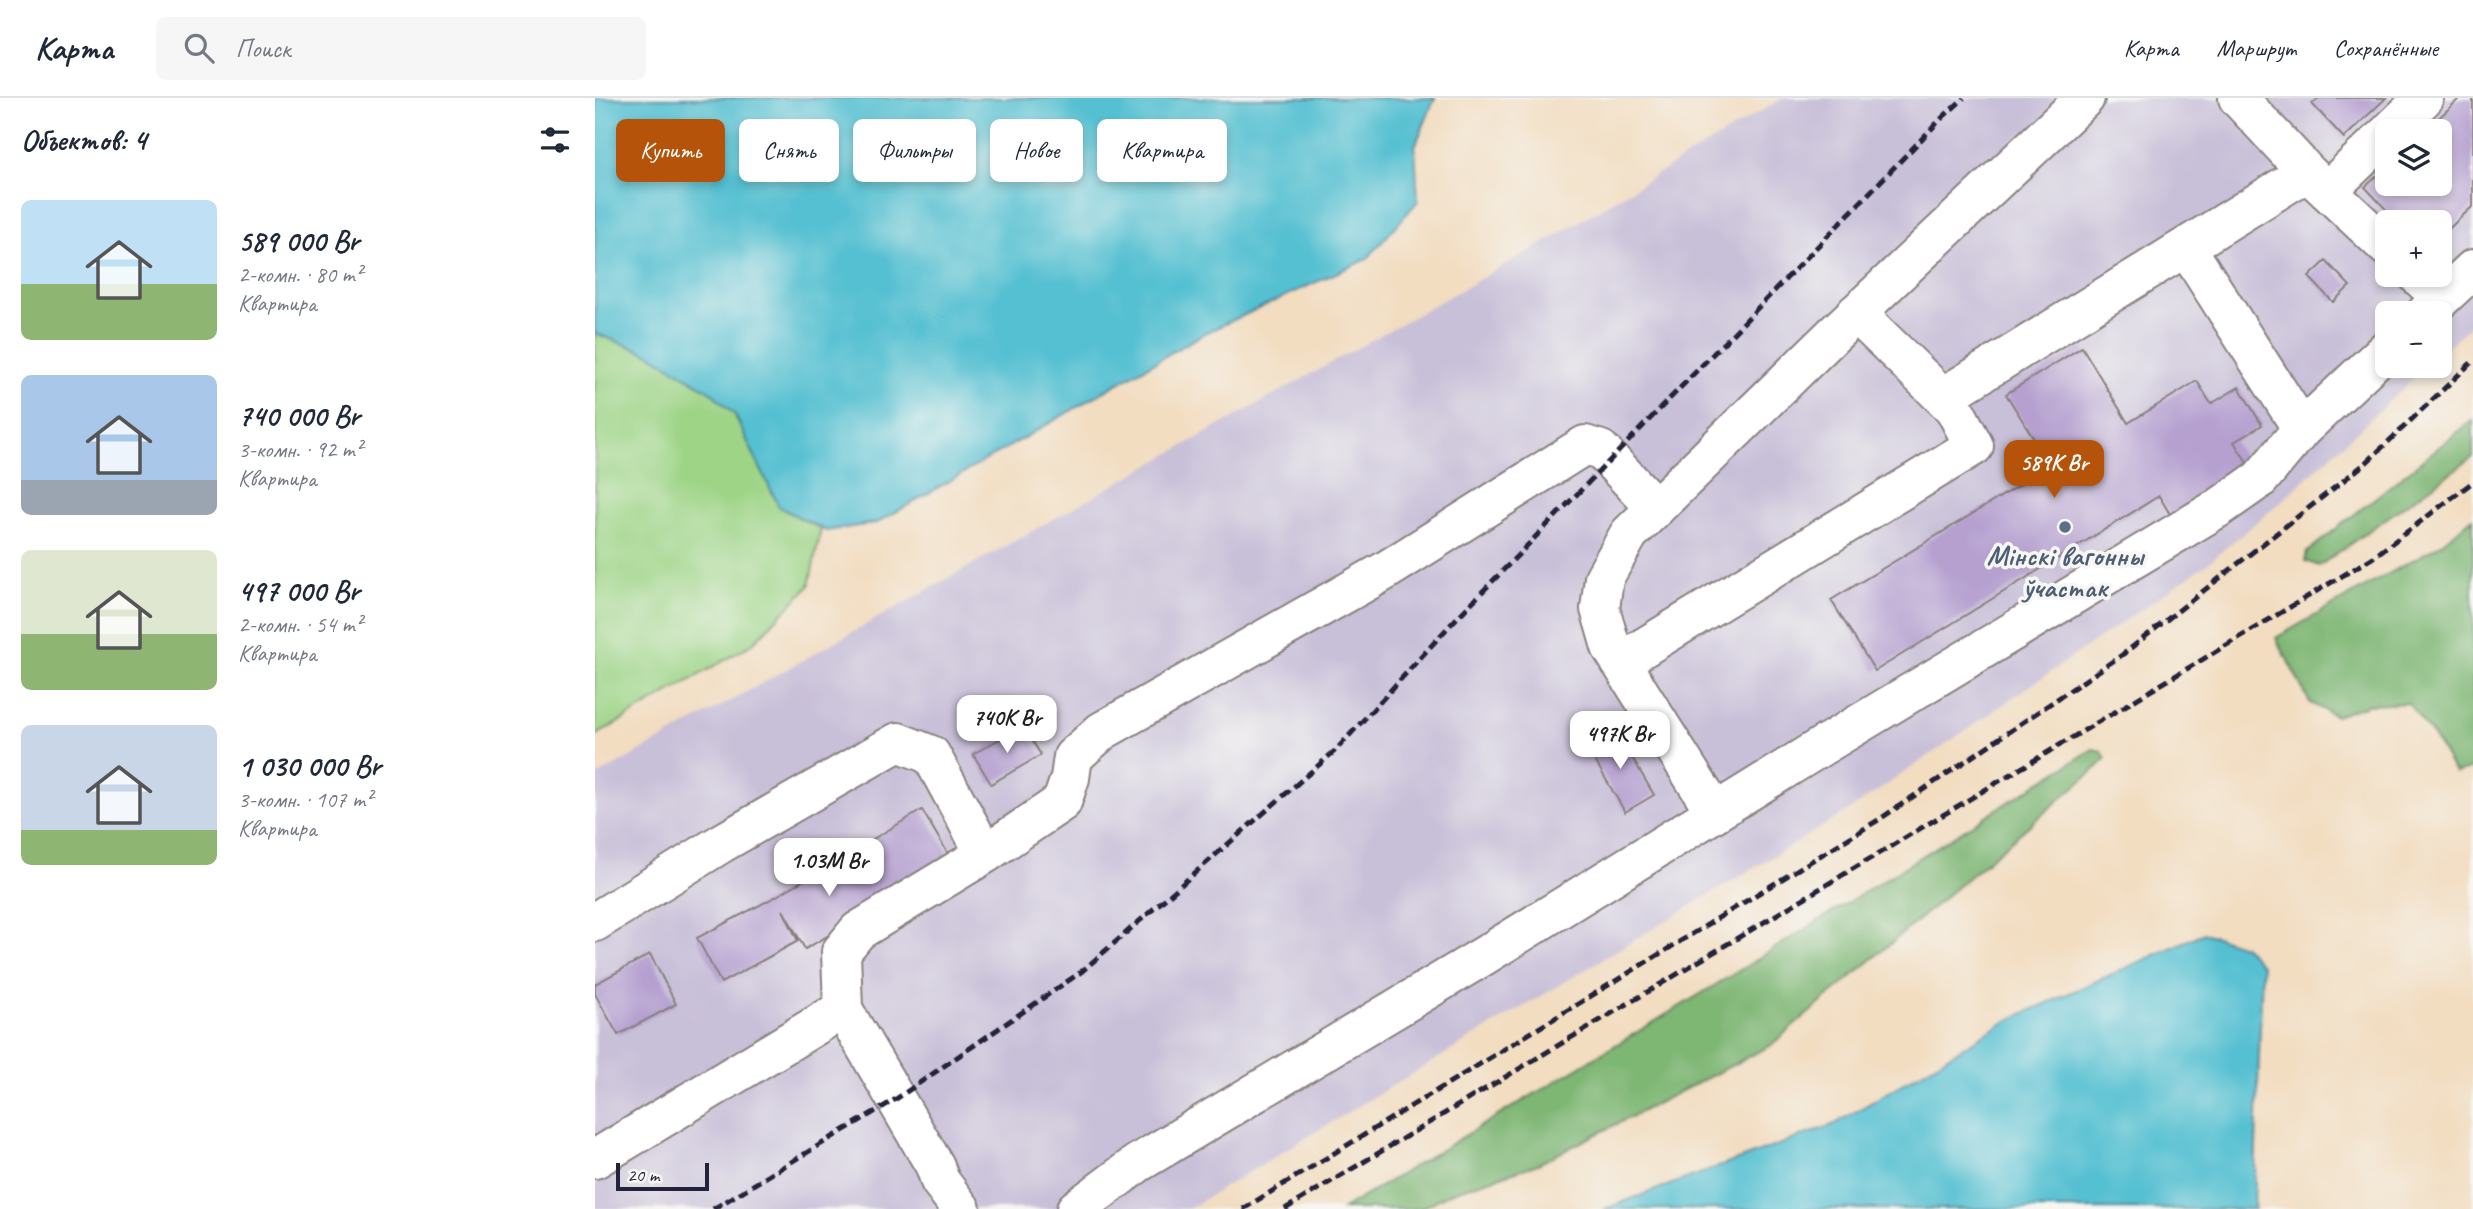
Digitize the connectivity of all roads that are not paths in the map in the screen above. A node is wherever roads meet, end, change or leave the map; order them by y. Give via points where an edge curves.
1 (2085, 98) edge
2 (2238, 98) edge
3 (2424, 98) edge
4 (2402, 119) edge
5 (2375, 142) edge
6 (2317, 182) junction
7 (2375, 236) edge
8 (2186, 247) junction
9 (2473, 269) edge
10 (2428, 295) edge
11 (1856, 313) junction
12 (2375, 360) edge
13 (1943, 397) junction
14 (2302, 429) junction
15 (1655, 508) junction
16 (1620, 662) junction
17 (1715, 812) junction
18 (985, 854) junction
19 (595, 922) edge
20 (843, 1009) junction
21 (595, 1158) edge
22 (961, 1209) edge
23 (1076, 1209) edge

1 - 11 lane
2 - 6 lane
3 - 4 lane
5 - 6 lane
6 - 7 lane
6 - 8 lane
8 - 13 lane
8 - 14 lane
9 - 10 lane
11 - 13 lane
11 - 15 lane
12 - 14 lane
13 - 16 lane via 1974,446
14 - 17 lane via 2260,479 2220,506
15 - 16 lane via 1629,534 1604,578 1600,609
15 - 18 lane via 1601,450 1585,445 1385,571 1102,731 1073,757 1062,802
16 - 17 lane
17 - 23 lane via 1138,1163
18 - 19 lane via 931,755 898,742
18 - 20 lane via 858,931 841,951
20 - 21 lane
20 - 22 lane via 940,1181

